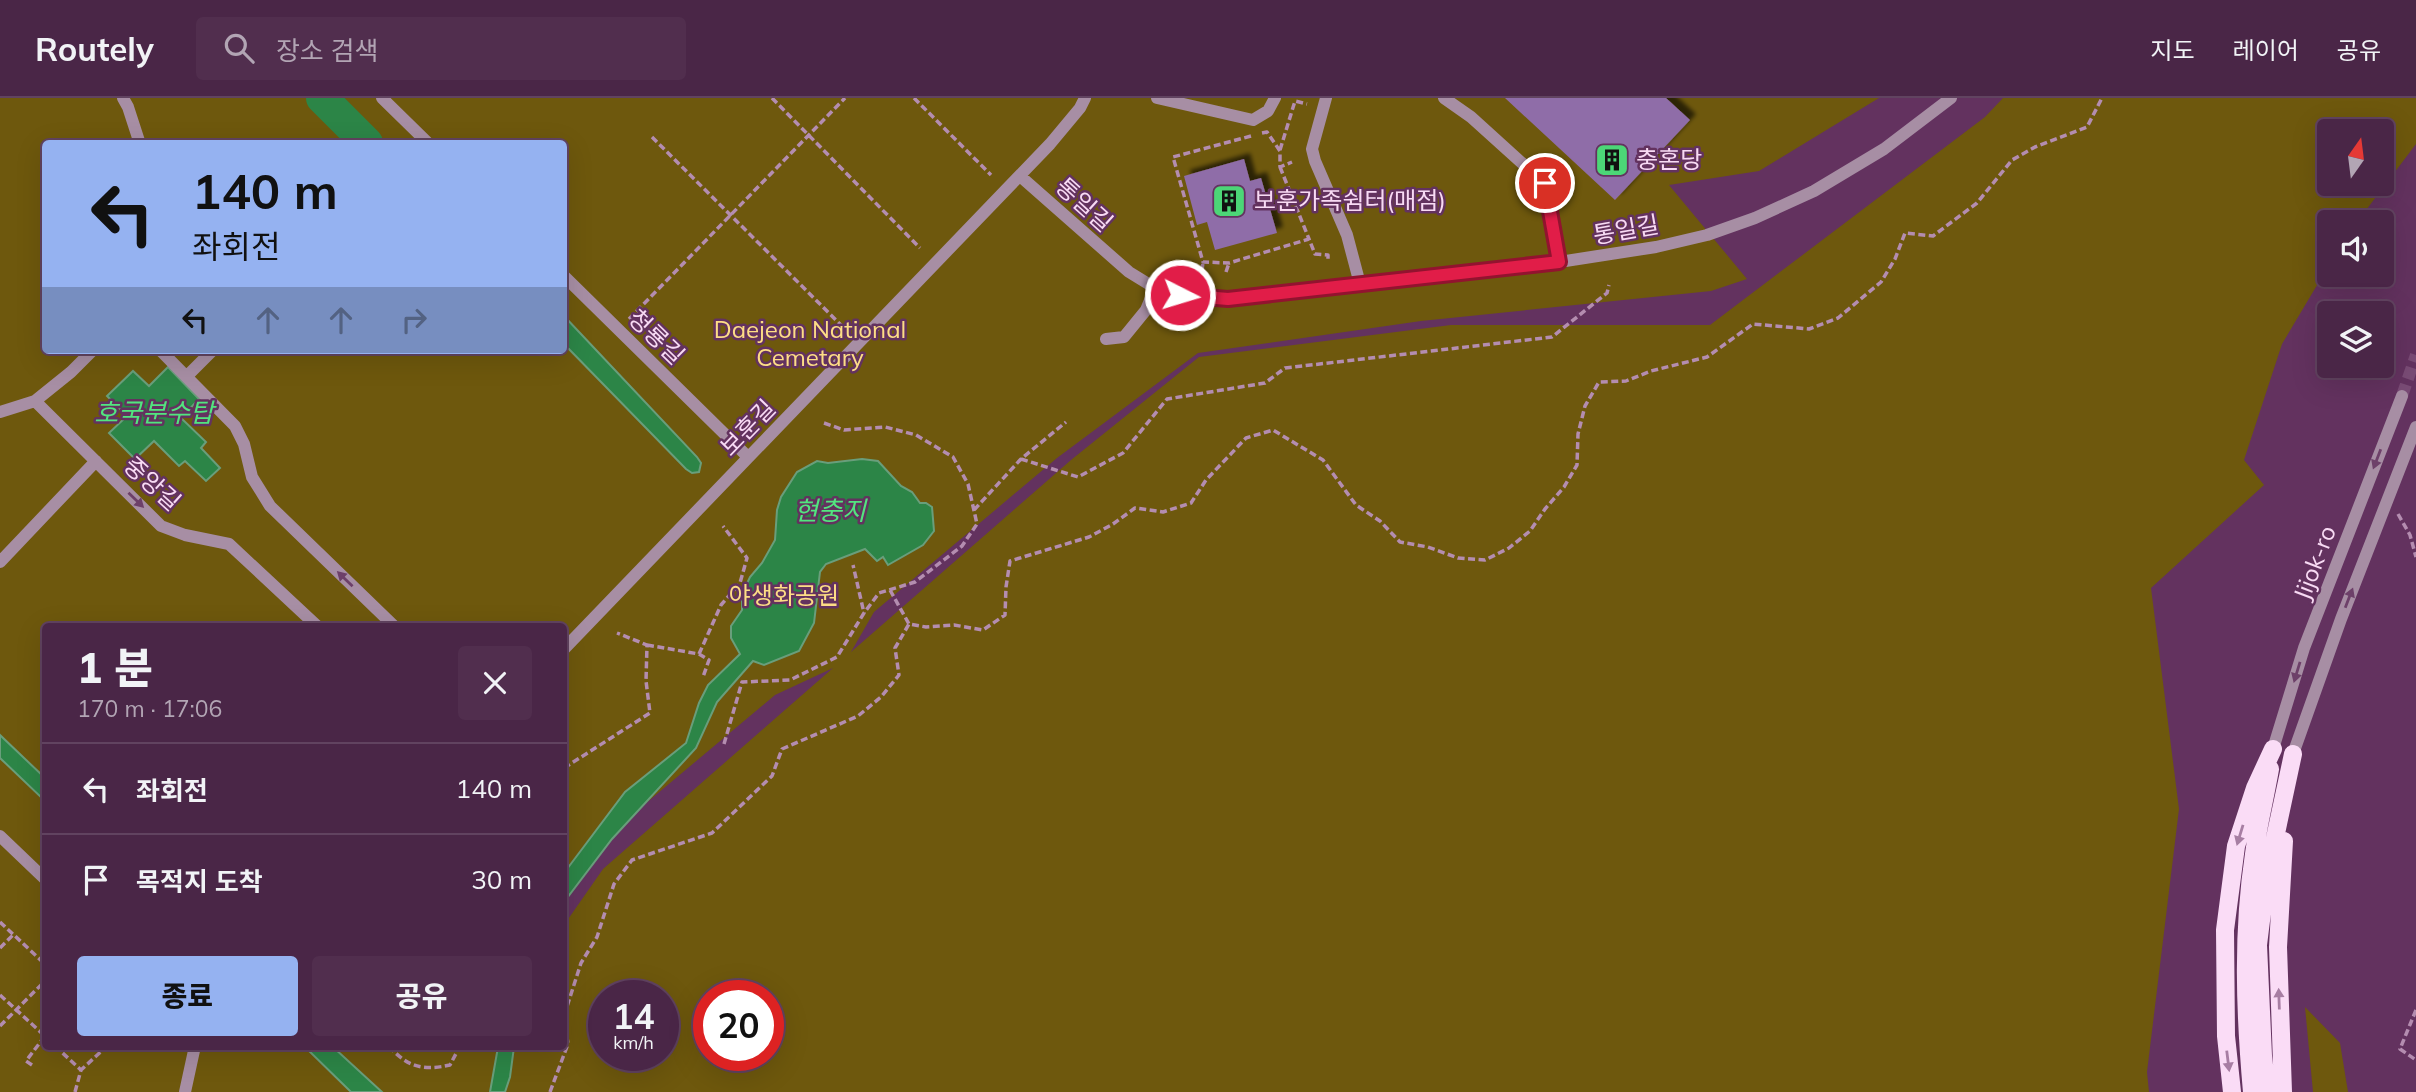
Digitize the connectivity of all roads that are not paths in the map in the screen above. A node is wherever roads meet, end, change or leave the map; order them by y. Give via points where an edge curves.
1 (123, 98) edge
2 (382, 98) edge
3 (1085, 98) edge
4 (1157, 98) edge
5 (1275, 98) edge
6 (1326, 98) edge
7 (1444, 98) edge
8 (1951, 98) edge
9 (138, 140) edge
10 (420, 140) edge
11 (1020, 176) junction
12 (1559, 262) junction
13 (567, 279) edge
14 (1360, 284) junction
15 (1155, 288) junction
16 (1106, 340) dead end
17 (89, 354) edge
18 (164, 354) edge
19 (209, 354) edge
20 (187, 376) junction
21 (2402, 396) tunnel mouth
22 (35, 401) junction
23 (0, 412) edge
24 (2416, 427) edge
25 (748, 457) junction
26 (96, 461) junction
27 (0, 562) edge
28 (314, 623) edge
29 (391, 623) edge
30 (567, 646) edge
31 (2273, 749) junction
32 (2293, 754) junction
33 (0, 836) edge
34 (42, 876) edge
35 (194, 1050) edge
36 (185, 1092) edge
37 (2232, 1092) edge
38 (2252, 1092) edge
39 (2267, 1092) edge
40 (2283, 1092) edge

1 - 9 street
2 - 10 street
3 - 11 street, 보훈길
4 - 5 street via 1253,120 1268,111
6 - 14 street via 1312,149 1347,235
7 - 12 street via 1545,183
8 - 12 street, 통일길 via 1884,149 1814,191 1755,219 1669,244
11 - 15 street, 통일길 via 1129,272
11 - 25 street, 보훈길
12 - 14 street, 통일길
13 - 25 street, 청룡길
14 - 15 street, 통일길 via 1228,299
15 - 16 street via 1146,310 1124,337
17 - 22 street
18 - 20 street
19 - 20 street
29 -> 20 street via 270,506 252,477 235,426
21 -> 31 street, Jijok-ro via 2304,648
22 - 23 street
22 - 26 street, 중앙길
32 -> 24 street, Jijok-ro
25 - 30 street, 보훈길
26 - 27 street
26 -> 28 street, 중앙길 via 161,526 229,544
31 -> 37 main road via 2236,846 2225,930 2226,1036
31 - 38 main road via 2247,925
32 - 39 main road via 2266,880 2258,945
40 -> 32 main road via 2278,933
33 - 34 street
35 - 36 street

